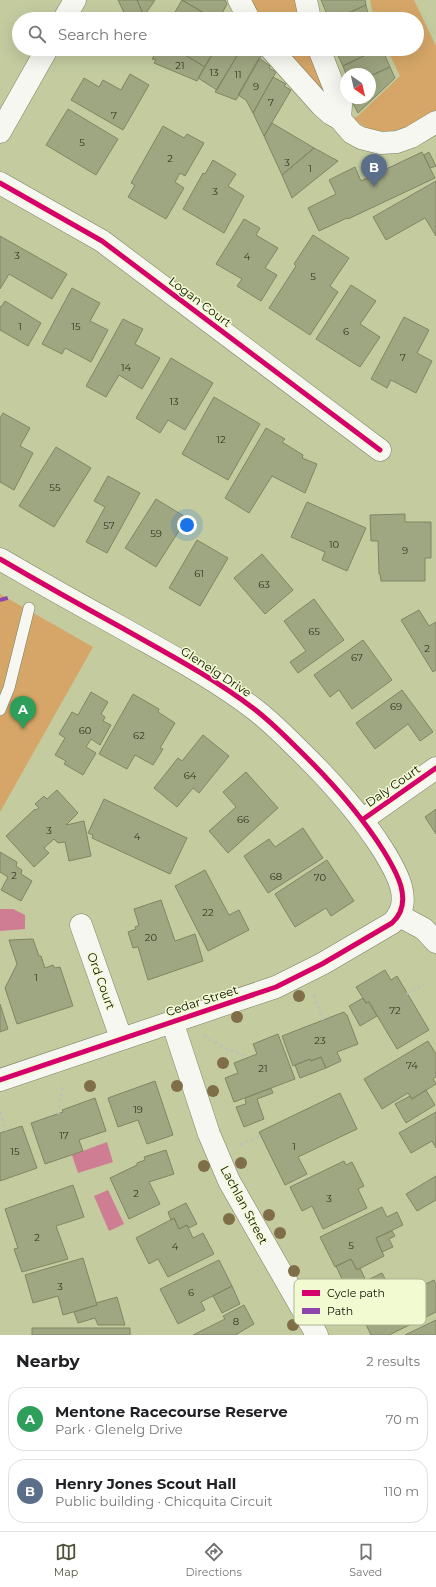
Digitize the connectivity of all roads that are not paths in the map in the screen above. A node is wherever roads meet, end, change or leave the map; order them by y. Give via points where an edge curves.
1 (75, 0) edge
2 (240, 0) edge
3 (306, 0) edge
4 (68, 12) edge
5 (246, 12) edge
6 (309, 12) edge
7 (43, 56) edge
8 (277, 56) edge
9 (322, 56) edge
10 (340, 119) junction
11 (436, 122) edge
12 (0, 132) edge
13 (0, 183) edge
14 (380, 450) dead end
15 (0, 559) edge
16 (30, 608) dead end
17 (0, 710) edge
18 (436, 768) edge
19 (362, 820) junction
20 (398, 915) junction
21 (81, 925) dead end
22 (436, 942) edge
23 (172, 1021) junction
24 (121, 1038) junction
25 (0, 1080) edge
26 (294, 1295) edge
27 (311, 1325) edge
28 (317, 1335) edge

1 - 4 street
2 - 5 street
3 - 6 street
7 - 12 street
8 - 10 street via 321,105
9 - 10 street via 341,105
10 - 11 street via 361,138 381,143 404,141
13 - 14 street, Logan Court via 102,241
15 - 19 street, Glenelg Drive via 177,658 254,709 325,775
16 - 17 lane via 9,688
18 - 19 street, Daly Court
19 - 20 street, Glenelg Drive via 399,878 402,900
20 - 22 street via 424,929
20 - 23 street, Cedar Street via 386,927 287,982
21 - 24 street, Ord Court
23 - 24 street, Cedar Street
23 - 26 street, Lachlan Street via 209,1134 229,1181
24 - 25 street, Cedar Street
27 - 28 street, Lachlan Street

